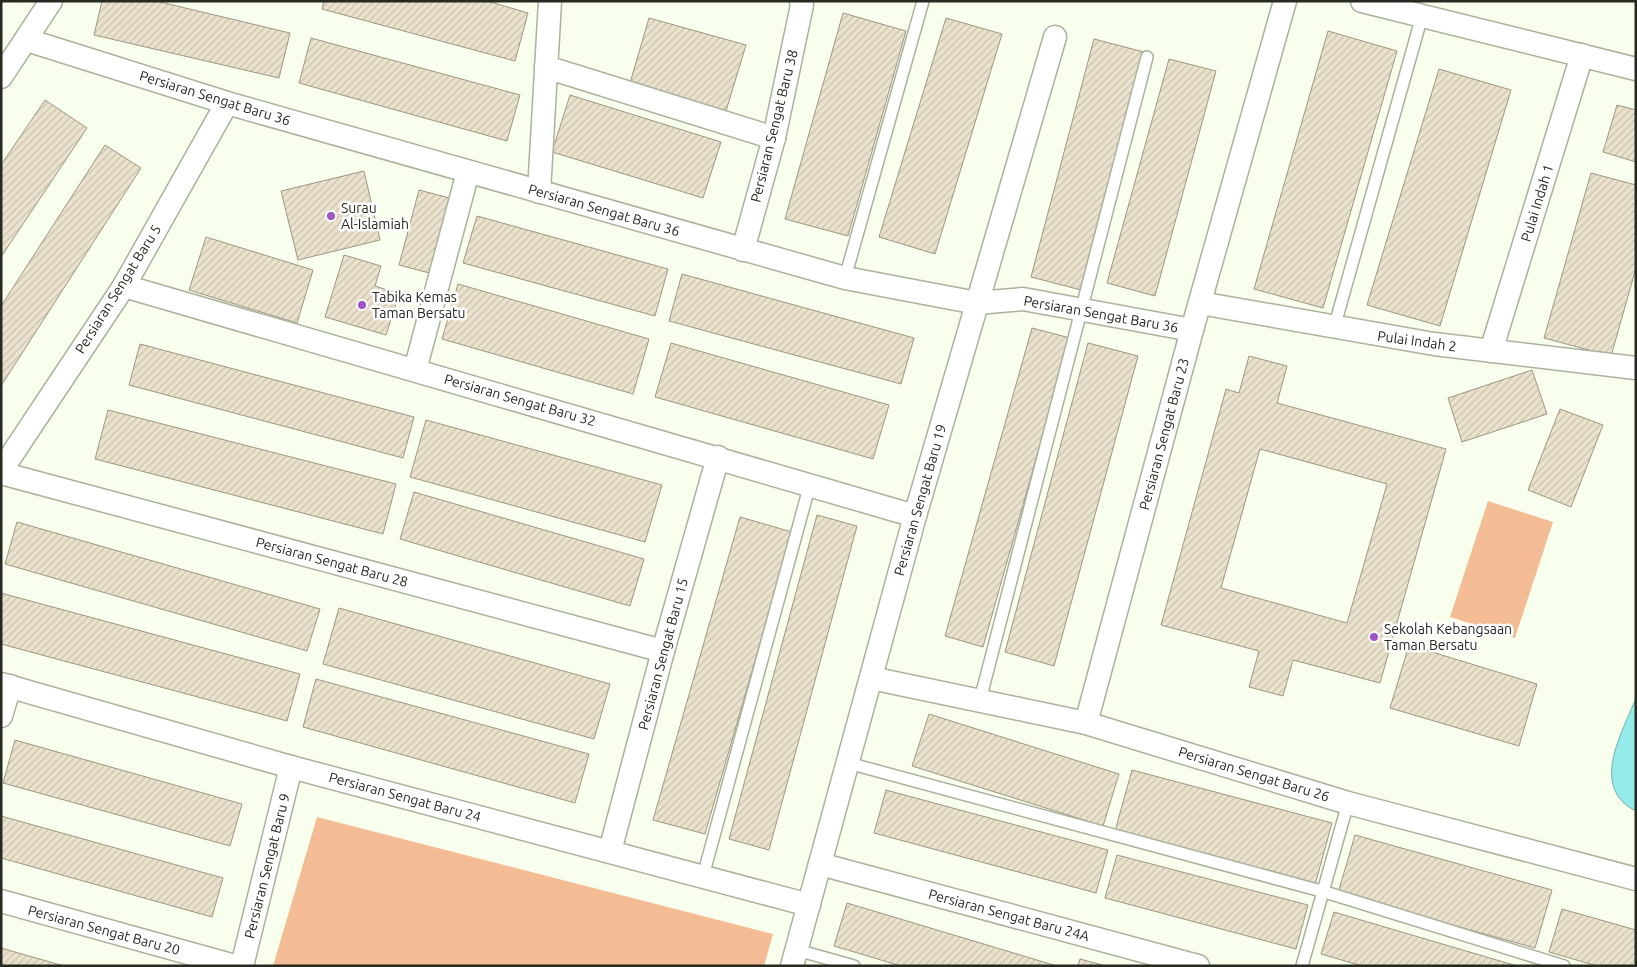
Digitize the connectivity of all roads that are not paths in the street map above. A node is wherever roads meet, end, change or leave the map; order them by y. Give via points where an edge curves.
1 (51, 1) edge
2 (550, 1) edge
3 (801, 1) edge
4 (923, 1) edge
5 (1285, 1) edge
6 (1362, 1) edge
7 (1422, 16) junction
8 (1056, 37) dead end
9 (27, 40) junction
10 (1582, 54) junction
11 (1147, 57) dead end
12 (546, 67) junction
13 (1636, 69) edge
14 (1, 77) edge
15 (227, 103) junction
16 (774, 138) junction
17 (468, 172) junction
18 (539, 192) junction
19 (742, 250) junction
20 (845, 278) junction
21 (124, 286) junction
22 (977, 303) junction
23 (1200, 303) junction
24 (1082, 310) junction
25 (1334, 328) junction
26 (1192, 330) junction
27 (1491, 351) junction
28 (1636, 368) edge
29 (415, 370) junction
30 (718, 457) junction
31 (1, 472) edge
32 (810, 484) junction
33 (915, 516) junction
34 (662, 650) junction
35 (871, 678) junction
36 (6, 685) edge
37 (980, 700) junction
38 (1, 716) edge
39 (1086, 723) junction
40 (848, 763) junction
41 (290, 766) junction
42 (1348, 803) junction
43 (610, 851) junction
44 (820, 864) junction
45 (703, 876) junction
46 (1636, 879) edge
47 (1325, 892) junction
48 (1, 901) edge
49 (809, 905) junction
50 (794, 958) edge
51 (235, 966) edge
52 (242, 966) edge
53 (854, 966) edge
54 (1198, 966) edge
55 (1302, 966) edge
56 (1564, 966) edge

1 - 9 street
2 - 12 street
3 - 16 street, Persiaran Sengat Baru 38
4 - 20 lane
5 - 23 street, Persiaran Sengat Baru 23
6 - 7 street
7 - 10 street
7 - 25 lane
8 - 22 street, Persiaran Sengat Baru 19
9 - 14 street
9 - 15 street, Persiaran Sengat Baru 36
10 - 13 street
10 - 27 street, Pulai Indah 1
11 - 24 lane
12 - 16 street
12 - 18 street
15 - 17 street, Persiaran Sengat Baru 36
15 - 21 street, Persiaran Sengat Baru 5
16 - 19 street, Persiaran Sengat Baru 38
17 - 18 street, Persiaran Sengat Baru 36
17 - 29 street
18 - 19 street, Persiaran Sengat Baru 36
19 - 20 street, Persiaran Sengat Baru 36
20 - 22 street, Persiaran Sengat Baru 36
21 - 29 street, Persiaran Sengat Baru 32
21 - 31 street, Persiaran Sengat Baru 5
22 - 24 street, Persiaran Sengat Baru 36 via 1023,299
22 - 33 street, Persiaran Sengat Baru 19
23 - 25 street, Pulai Indah 2
23 - 26 street, Persiaran Sengat Baru 23
24 - 26 street, Persiaran Sengat Baru 36
24 - 37 lane
25 - 27 street, Pulai Indah 2
26 - 39 street, Persiaran Sengat Baru 23
27 - 28 street, Pulai Indah 2
29 - 30 street, Persiaran Sengat Baru 32
30 - 32 street, Persiaran Sengat Baru 32
30 - 34 street, Persiaran Sengat Baru 15
31 - 34 street, Persiaran Sengat Baru 28
32 - 33 street, Persiaran Sengat Baru 32
32 - 45 lane
33 - 35 street, Persiaran Sengat Baru 19
34 - 43 street, Persiaran Sengat Baru 15
35 - 37 street, Persiaran Sengat Baru 26
35 - 40 street, Persiaran Sengat Baru 19
36 - 38 street
36 - 41 street, Persiaran Sengat Baru 24
37 - 39 street, Persiaran Sengat Baru 26
39 - 42 street, Persiaran Sengat Baru 26
40 - 44 street, Persiaran Sengat Baru 19
40 - 47 lane
41 - 43 street, Persiaran Sengat Baru 24
41 - 52 street, Persiaran Sengat Baru 9
42 - 46 street, Persiaran Sengat Baru 26
42 - 47 lane
43 - 45 street, Persiaran Sengat Baru 24
44 - 49 street, Persiaran Sengat Baru 19
44 - 54 street, Persiaran Sengat Baru 24A
45 - 49 street, Persiaran Sengat Baru 24
47 - 55 lane
47 - 56 lane
48 - 51 street, Persiaran Sengat Baru 20
49 - 50 street, Persiaran Sengat Baru 19
50 - 53 lane

